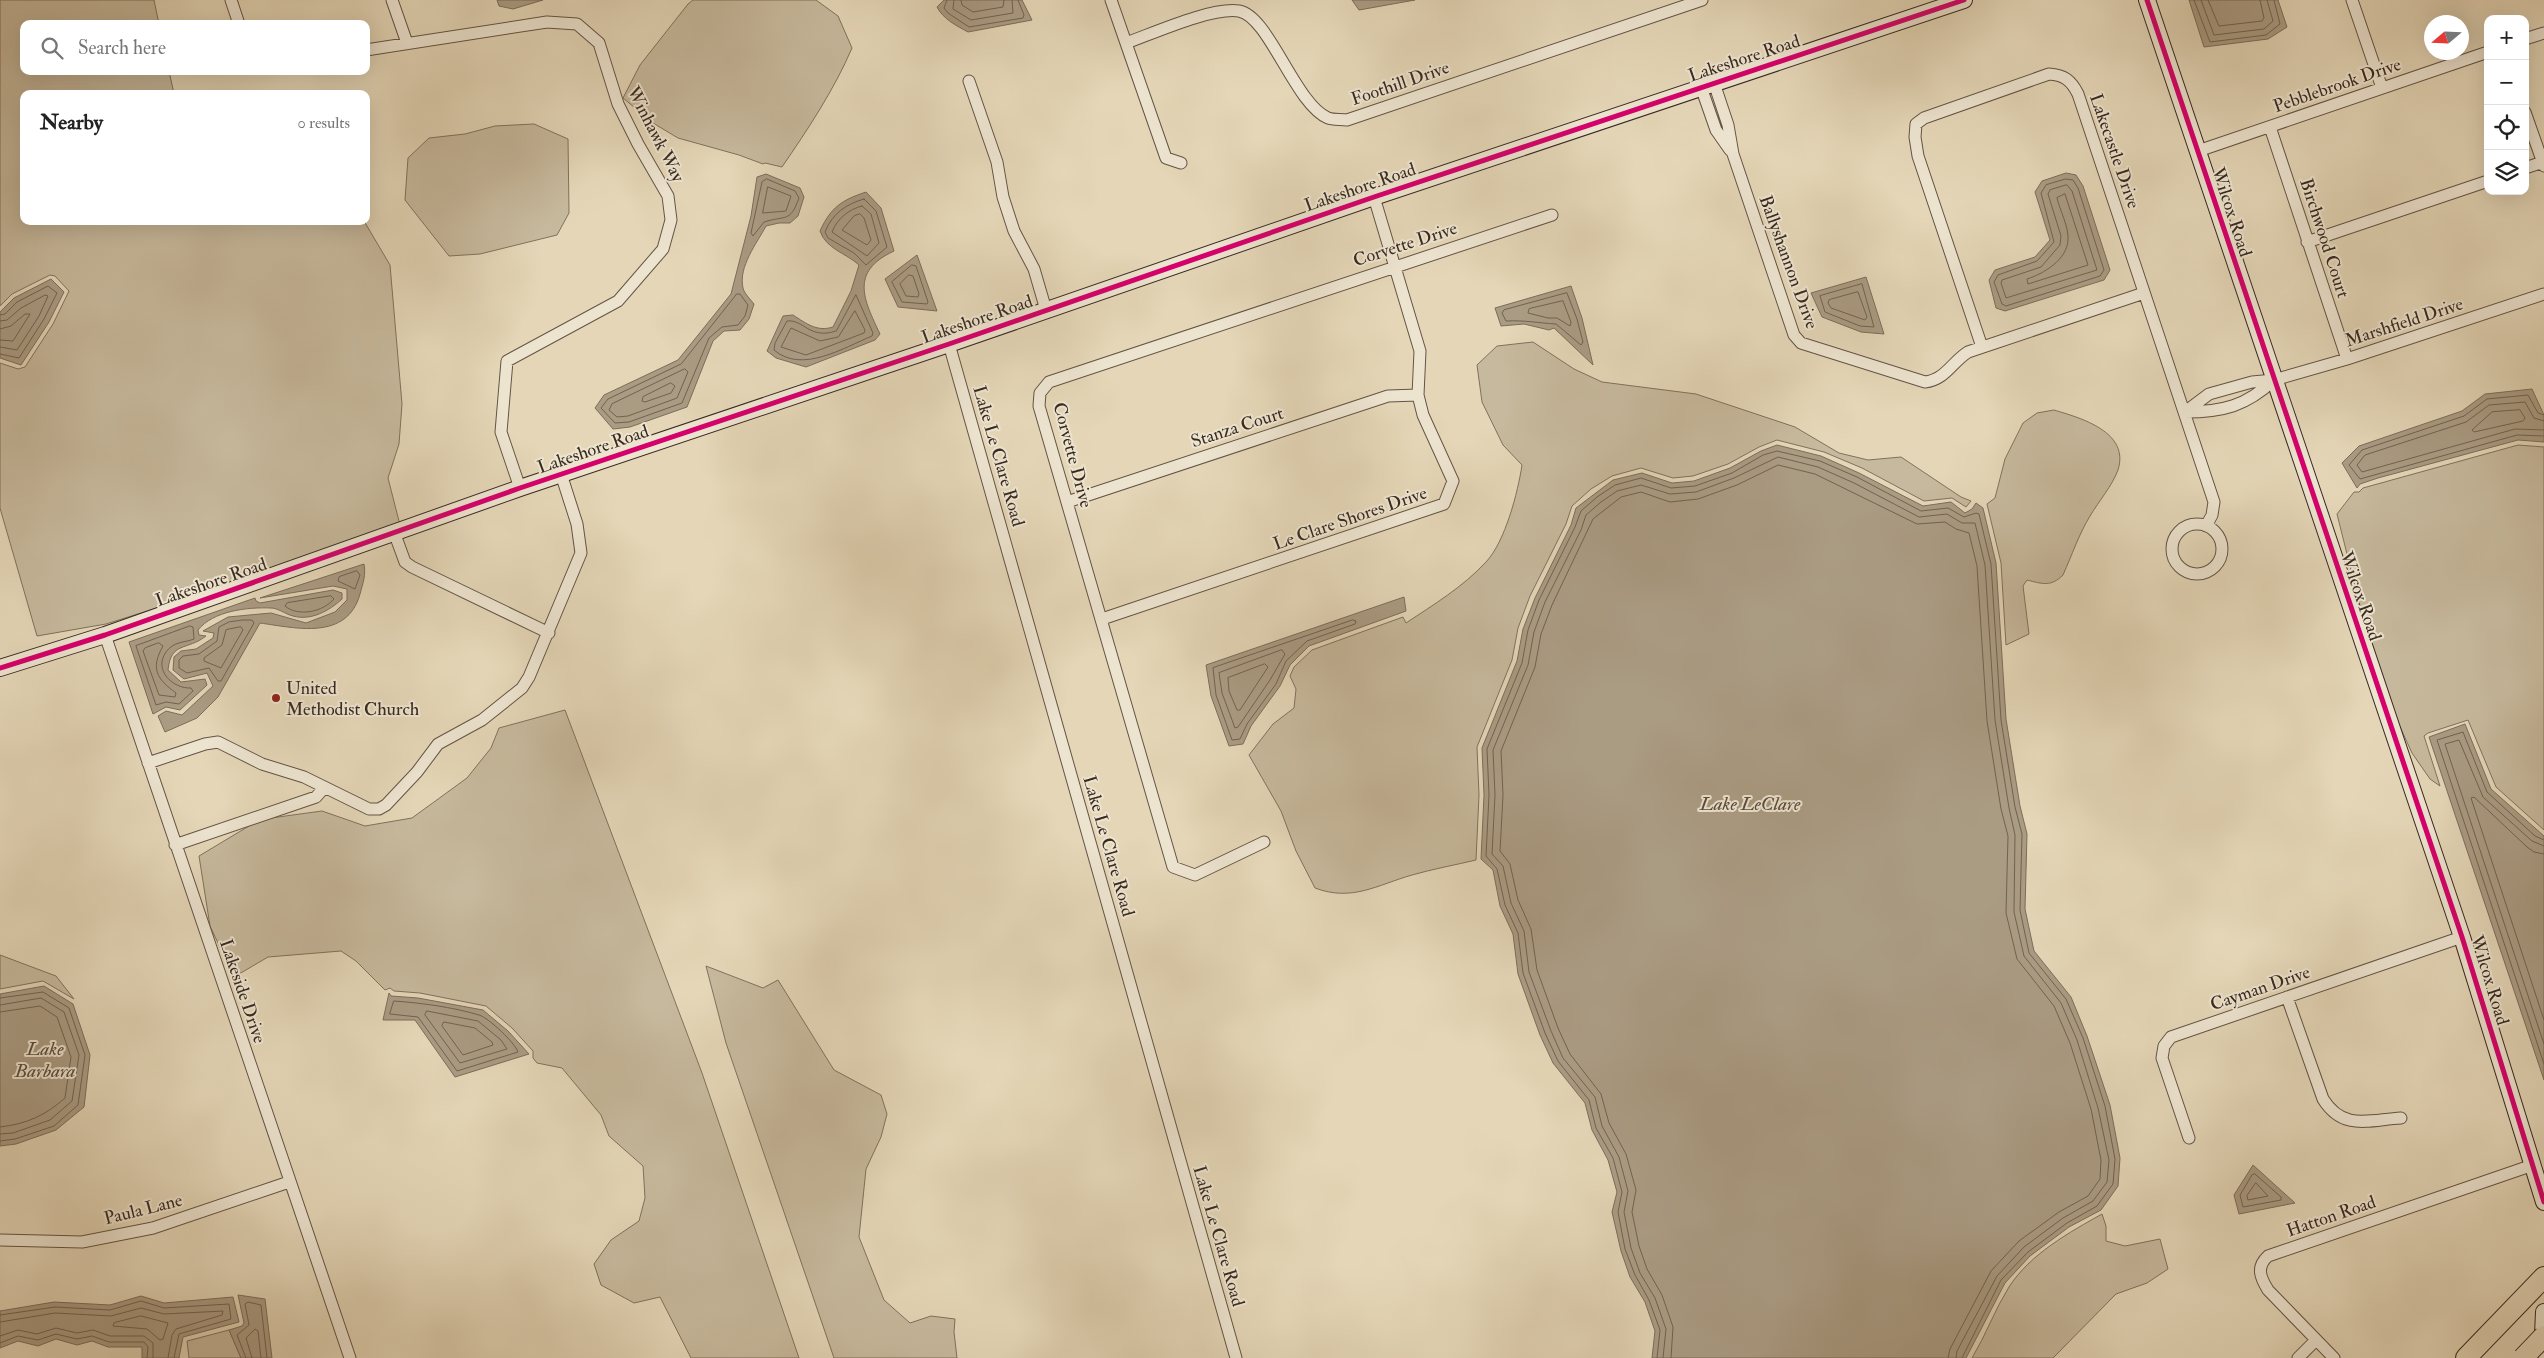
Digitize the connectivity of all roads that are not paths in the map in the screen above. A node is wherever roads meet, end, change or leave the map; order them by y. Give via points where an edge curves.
1 (231, 0) edge
2 (392, 0) edge
3 (1111, 0) edge
4 (1702, 0) edge
5 (1964, 0) edge
6 (2147, 0) edge
7 (2352, 0) edge
8 (238, 20) edge
9 (2544, 33) edge
10 (2529, 39) edge
11 (407, 43) junction
12 (1126, 43) junction
13 (370, 49) edge
14 (2484, 53) edge
15 (969, 81) dead end
16 (1707, 85) junction
17 (2382, 88) junction
18 (2529, 124) edge
19 (2270, 127) junction
20 (2198, 151) junction
21 (1181, 163) dead end
22 (2543, 164) edge
23 (2529, 167) edge
24 (2484, 182) edge
25 (1374, 197) junction
26 (1552, 215) dead end
27 (2308, 242) junction
28 (1395, 266) junction
29 (2144, 293) junction
30 (2544, 294) edge
31 (1046, 310) junction
32 (949, 344) junction
33 (1982, 347) junction
34 (2347, 359) junction
35 (2274, 380) junction
36 (1418, 394) junction
37 (2185, 412) junction
38 (561, 474) junction
39 (520, 488) junction
40 (1067, 502) junction
41 (2206, 526) junction
42 (394, 532) junction
43 (1102, 619) junction
44 (548, 633) junction
45 (105, 635) junction
46 (0, 668) edge
47 (148, 763) junction
48 (324, 788) junction
49 (1264, 842) dead end
50 (176, 845) junction
51 (2462, 937) junction
52 (2287, 997) junction
53 (2401, 1118) dead end
54 (2189, 1138) dead end
55 (2533, 1165) junction
56 (289, 1182) junction
57 (2544, 1202) edge
58 (0, 1240) edge
59 (2544, 1277) edge
60 (2544, 1294) edge
61 (2544, 1312) edge
62 (2544, 1336) edge
63 (2316, 1340) junction
64 (2488, 1352) edge
65 (350, 1358) edge
66 (1236, 1358) edge
67 (2298, 1358) edge
68 (2334, 1358) edge
69 (2466, 1358) edge
70 (2523, 1358) edge
71 (2542, 1358) edge

1 - 8 street
2 - 11 street
3 - 12 street
4 - 12 street, Foothill Drive via 1347,120 1329,119 1314,109 1256,22 1241,11 1220,11
5 - 16 street, Lakeshore Road
6 - 20 street, Wilcox Road
7 - 17 street
9 - 10 street
11 - 13 street, Winhawk Way
11 - 39 street, Winhawk Way via 547,22 577,24 599,44 618,104 668,196 671,220 662,249 618,301 507,361 501,432
12 - 21 street via 1166,158
14 - 17 street, Pebblebrook Drive
15 - 31 street via 997,162 1014,232 1034,269
16 - 25 street, Lakeshore Road
16 - 33 street, Ballyshannon Drive via 1716,130 1733,154 1794,335 1801,344 1925,382 1940,379 1957,359
17 - 19 street, Pebblebrook Drive
18 - 22 street
19 - 20 street, Pebblebrook Drive
19 - 27 street, Birchwood Court
20 - 35 street, Wilcox Road
22 - 23 street
24 - 27 street
25 - 28 street, Le Clare Shores Drive
25 - 31 street, Lakeshore Road
26 - 28 street, Corvette Drive
27 - 34 street, Birchwood Court
28 - 36 street, Le Clare Shores Drive via 1420,351
28 - 40 street, Corvette Drive via 1049,382 1040,393 1039,406
29 - 33 street, Ballyshannon Drive
29 - 33 street, Lakecastle Drive via 2078,94 2072,83 2061,75 2048,74 1924,118 1916,124 1918,156
29 - 37 street, Lakecastle Drive
30 - 34 street, Marshfield Drive
31 - 32 street, Lakeshore Road
32 - 38 street, Lakeshore Road
32 - 66 street, Lake Le Clare Road
34 - 35 street, Marshfield Drive
35 - 37 street, Marshfield Drive via 2252,382 2209,394
35 - 37 street, Marshfield Drive via 2256,396 2215,412
35 - 51 street, Wilcox Road
36 - 40 street, Stanza Court via 1388,396
36 - 43 street, Le Clare Shores Drive via 1423,415 1453,481 1444,504
37 - 41 street, Lakecastle Drive via 2214,502
38 - 39 street, Lakeshore Road
38 - 44 street via 577,524 581,553
39 - 42 street, Lakeshore Road
40 - 43 street, Corvette Drive
41 - 41 street via 2190,524 2173,541 2174,558 2184,570 2200,573 2219,560 2218,536
42 - 44 street via 405,562
42 - 45 street, Lakeshore Road
43 - 49 street, Corvette Drive via 1173,867 1195,875
44 - 48 street via 522,688 482,720 438,744 418,772 386,805 369,809
45 - 46 street, Lakeshore Road
45 - 47 street, Lakeside Drive
47 - 48 street via 218,742 248,758 304,777
47 - 50 street, Lakeside Drive
48 - 50 street via 316,797
50 - 56 street, Lakeside Drive
51 - 52 street, Cayman Drive
51 - 55 street, Wilcox Road
52 - 53 street via 2323,1099 2331,1111 2347,1121
52 - 54 street, Cayman Drive via 2171,1037 2164,1046 2162,1058
55 - 57 street, Wilcox Road
55 - 63 street, Hatton Road via 2268,1256 2259,1269 2263,1282
56 - 58 street, Paula Lane via 153,1228 82,1242
56 - 65 street, Lakeside Drive
59 - 69 highway
60 - 64 highway
61 - 71 street
62 - 70 highway, bridge
63 - 67 street
63 - 68 street, Hatton Road

